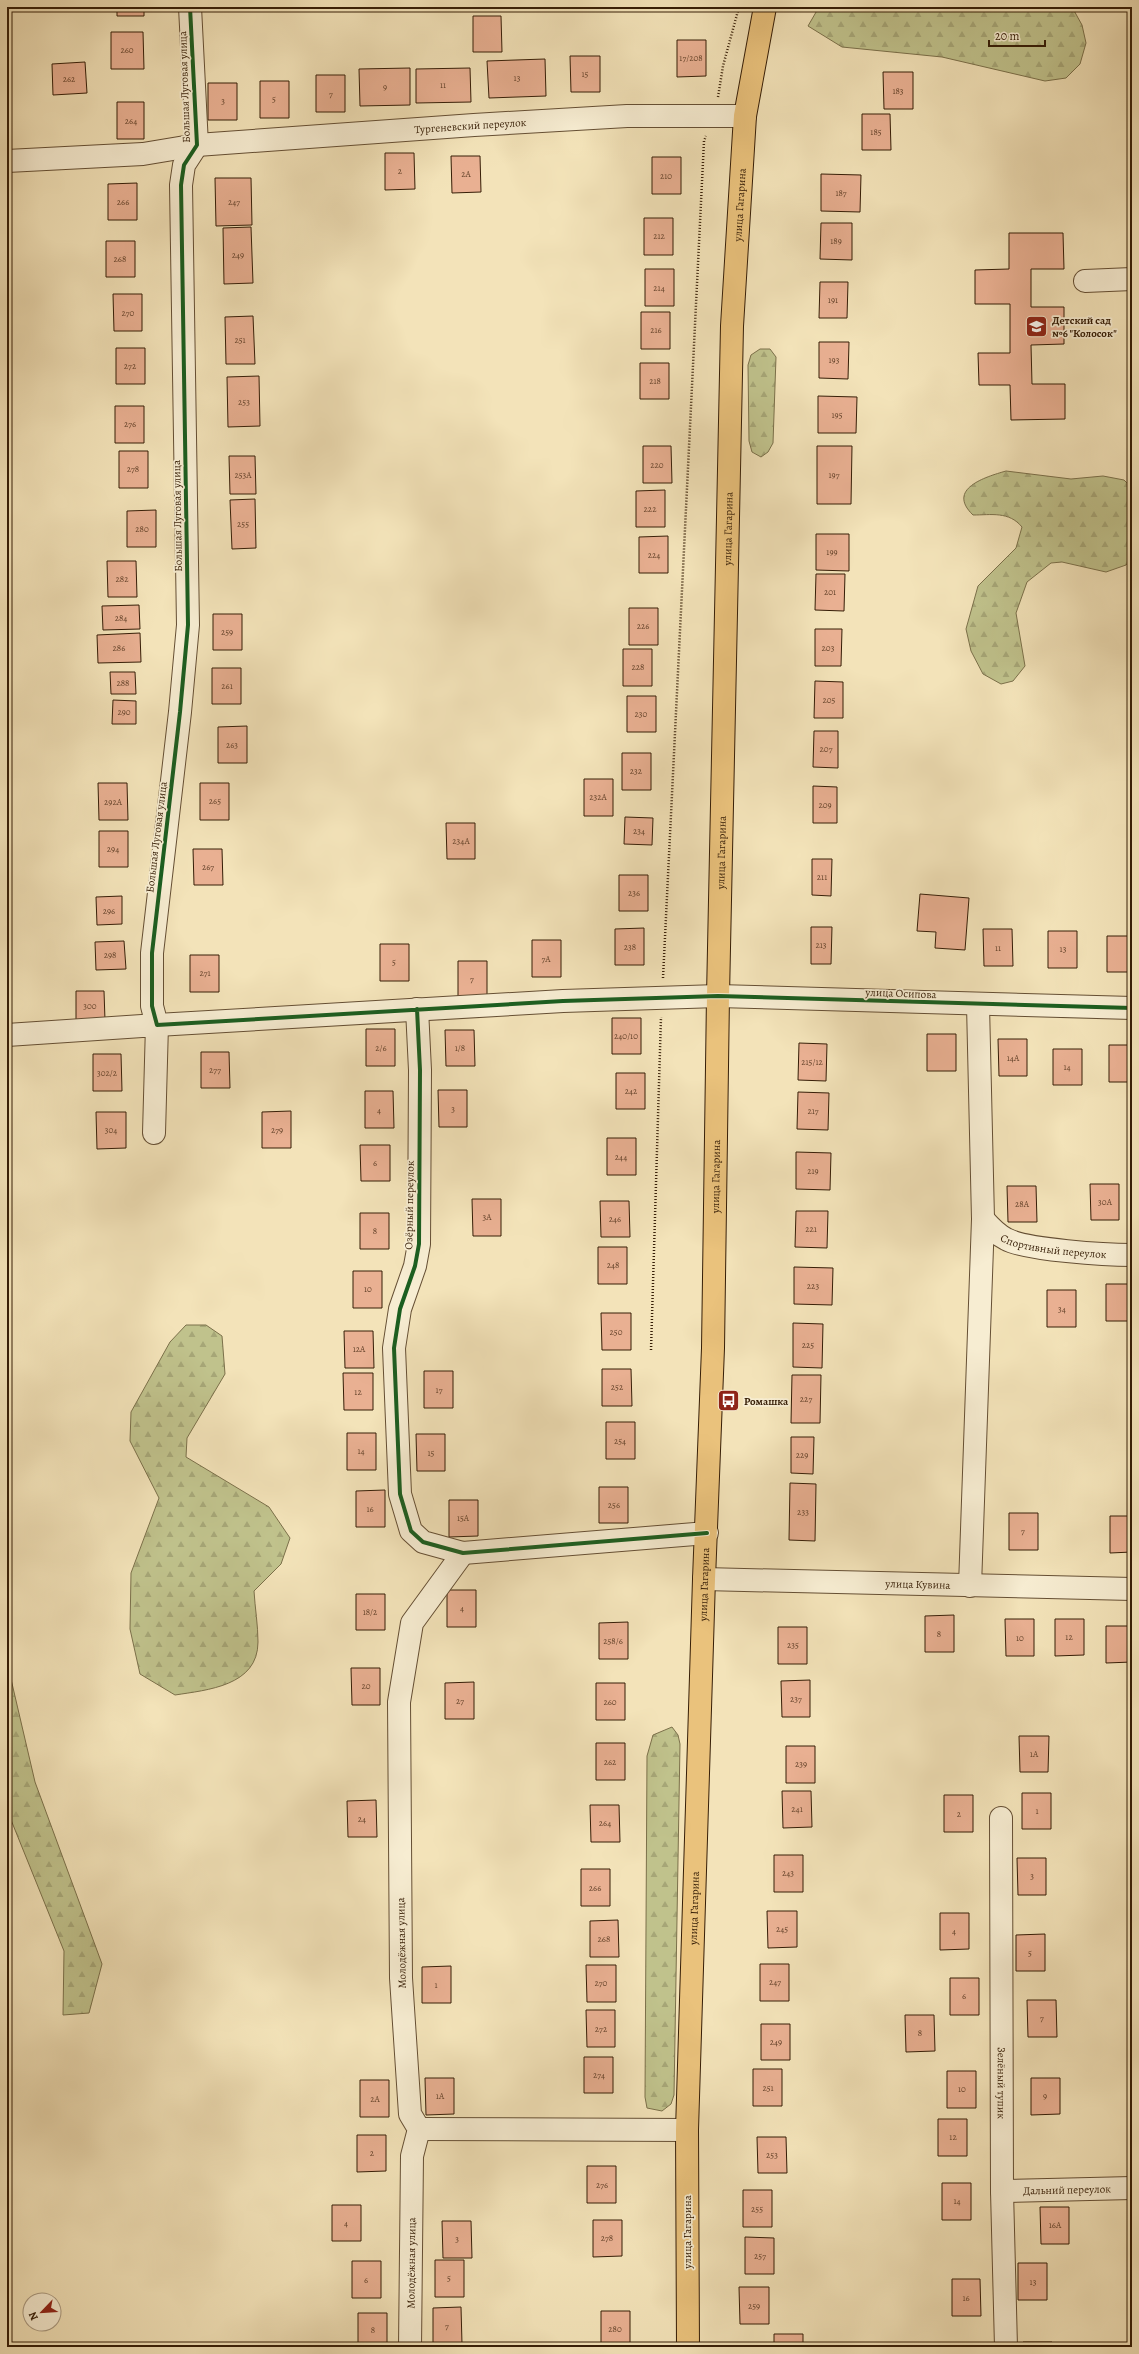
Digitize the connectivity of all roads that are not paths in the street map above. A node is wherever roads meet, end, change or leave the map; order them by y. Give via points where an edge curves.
1 (190, 7) edge
2 (765, 7) edge
3 (745, 116) junction
4 (197, 145) junction
5 (7, 161) edge
6 (1132, 280) edge
7 (1085, 281) dead end
8 (718, 996) junction
9 (978, 1005) junction
10 (1132, 1008) edge
11 (417, 1009) junction
12 (157, 1025) junction
13 (7, 1035) edge
14 (154, 1133) dead end
15 (983, 1218) junction
16 (1132, 1255) edge
17 (707, 1533) junction
18 (463, 1553) junction
19 (704, 1579) junction
20 (970, 1586) junction
21 (1132, 1589) edge
22 (1001, 1818) dead end
23 (419, 2129) junction
24 (687, 2130) junction
25 (1132, 2188) edge
26 (1002, 2191) junction
27 (410, 2347) edge
28 (688, 2347) edge
29 (1006, 2347) edge

1 - 4 street, Большая Луговая улица
2 - 3 main road, улица Гагарина
3 - 4 street, Тургеневский переулок via 596,118
3 - 8 main road, улица Гагарина via 732,326
4 - 5 street, Тургеневский переулок via 143,154
4 - 12 street, Большая Луговая улица via 184,164 181,185 188,626 152,953 152,1006
6 - 7 street
8 - 9 street, улица Осипова
8 - 11 street, улица Осипова via 563,1000
8 - 17 main road, улица Гагарина via 714,1348
9 - 10 street, улица Осипова
9 - 15 street
11 - 12 street, улица Осипова
11 - 18 street, Озёрный переулок via 420,1070 419,1244 415,1266 400,1309 394,1348 400,1494 411,1531 423,1542
12 - 13 street, улица Осипова
12 - 14 street, Большая Луговая улица
15 - 16 street, Спортивный переулок via 993,1231 1006,1240 1029,1246
15 - 20 street
17 - 18 street
17 - 19 main road, улица Гагарина
18 - 23 street, Молодёжная улица via 412,1623 399,1702 401,1978 410,2114
19 - 20 street, улица Кувина
19 - 24 main road, улица Гагарина
20 - 21 street, улица Кувина
22 - 26 street, Зелёный тупик
23 - 24 street
23 - 27 street, Молодёжная улица via 412,2156
24 - 28 main road, улица Гагарина
25 - 26 street, Дальний переулок
26 - 29 street, Зелёный тупик

